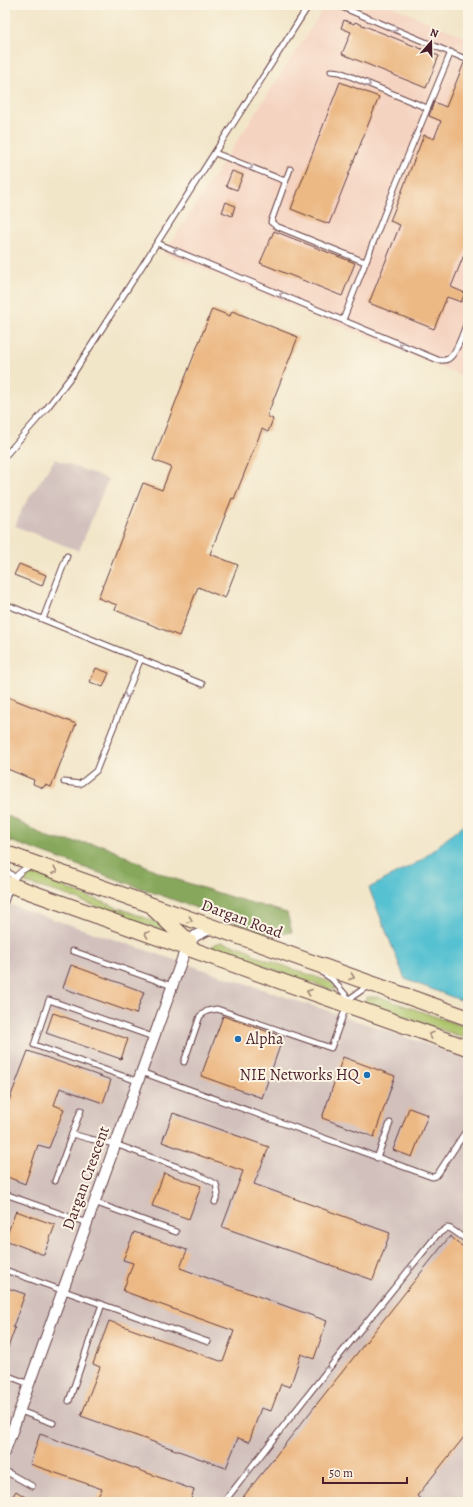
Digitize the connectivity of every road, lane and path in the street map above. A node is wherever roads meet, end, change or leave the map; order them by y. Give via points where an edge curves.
1 (309, 5) edge
2 (337, 5) edge
3 (451, 52) junction
4 (468, 60) edge
5 (331, 71) dead end
6 (427, 108) junction
7 (215, 153) junction
8 (290, 169) dead end
9 (285, 181) junction
10 (157, 243) junction
11 (365, 262) junction
12 (343, 320) junction
13 (468, 320) edge
14 (5, 456) edge
15 (67, 556) dead end
16 (5, 604) edge
17 (43, 619) junction
18 (141, 658) junction
19 (202, 684) dead end
20 (64, 782) dead end
21 (5, 853) edge
22 (36, 864) junction
23 (5, 869) edge
24 (10, 882) edge
25 (5, 902) edge
26 (148, 904) junction
27 (212, 928) junction
28 (187, 945) junction
29 (72, 951) dead end
30 (308, 962) junction
31 (371, 984) junction
32 (172, 986) junction
33 (348, 1002) junction
34 (468, 1018) edge
35 (153, 1037) junction
36 (468, 1048) edge
37 (184, 1062) dead end
38 (139, 1076) junction
39 (81, 1110) dead end
40 (390, 1123) dead end
41 (468, 1128) edge
42 (72, 1134) junction
43 (115, 1144) junction
44 (377, 1158) junction
45 (55, 1181) dead end
46 (5, 1194) edge
47 (94, 1202) junction
48 (215, 1202) dead end
49 (86, 1222) junction
50 (176, 1232) dead end
51 (468, 1241) edge
52 (5, 1270) edge
53 (63, 1290) junction
54 (102, 1304) junction
55 (208, 1342) dead end
56 (6, 1376) dead end
57 (30, 1385) junction
58 (69, 1401) dead end
59 (20, 1411) junction
60 (53, 1423) dead end
61 (5, 1451) edge
62 (5, 1470) edge
63 (32, 1486) dead end
64 (468, 1498) edge
65 (224, 1502) edge
66 (464, 1502) edge

1 - 7 lane
2 -> 3 lane
3 - 4 lane
3 - 6 lane
5 -> 6 lane via 340,72
6 - 11 lane
7 -> 9 lane
7 - 10 lane
8 - 9 lane
9 - 11 lane via 270,222
12 -> 10 lane
10 - 14 lane via 73,374
11 - 12 lane
13 -> 12 lane via 454,353 449,359 438,360
15 - 17 lane
16 - 17 lane
17 - 18 lane
18 - 19 lane
18 -> 20 lane via 96,771 80,784
21 - 22 street, Dargan Road
22 - 24 lane via 27,867
22 -> 26 street, Dargan Road
23 - 24 lane
24 - 25 lane
28 -> 24 street
26 -> 27 street, Dargan Road
26 - 28 street
27 - 28 street via 195,936
27 - 30 street, Dargan Road
28 - 32 street, Dargan Crescent
33 -> 28 street
29 - 32 lane
30 -> 31 street, Dargan Road
30 - 33 lane via 332,979
31 - 33 lane
31 - 34 street, Dargan Road
32 - 35 street, Dargan Crescent
36 -> 33 street
33 - 37 lane via 331,1048 217,1009 207,1011 200,1016
35 - 38 street, Dargan Crescent
35 - 38 lane via 49,1000 34,1045
38 - 43 street, Dargan Crescent
38 - 44 lane
39 - 42 lane
40 - 44 lane
41 - 44 lane via 436,1176 428,1176
42 - 43 lane
42 - 45 lane
43 - 47 street, Dargan Crescent
43 - 48 lane via 197,1174 216,1184 218,1194
46 - 49 lane
47 - 49 street, Dargan Crescent
47 - 50 lane
49 - 53 street, Dargan Crescent
65 -> 51 lane via 437,1235 447,1228
52 - 53 lane
53 - 54 lane
53 - 57 street, Dargan Crescent
54 - 55 lane
54 - 58 lane
56 - 57 lane
57 - 59 street, Dargan Crescent
59 - 60 lane
59 - 61 street, Dargan Crescent
62 - 63 lane
64 - 66 lane

